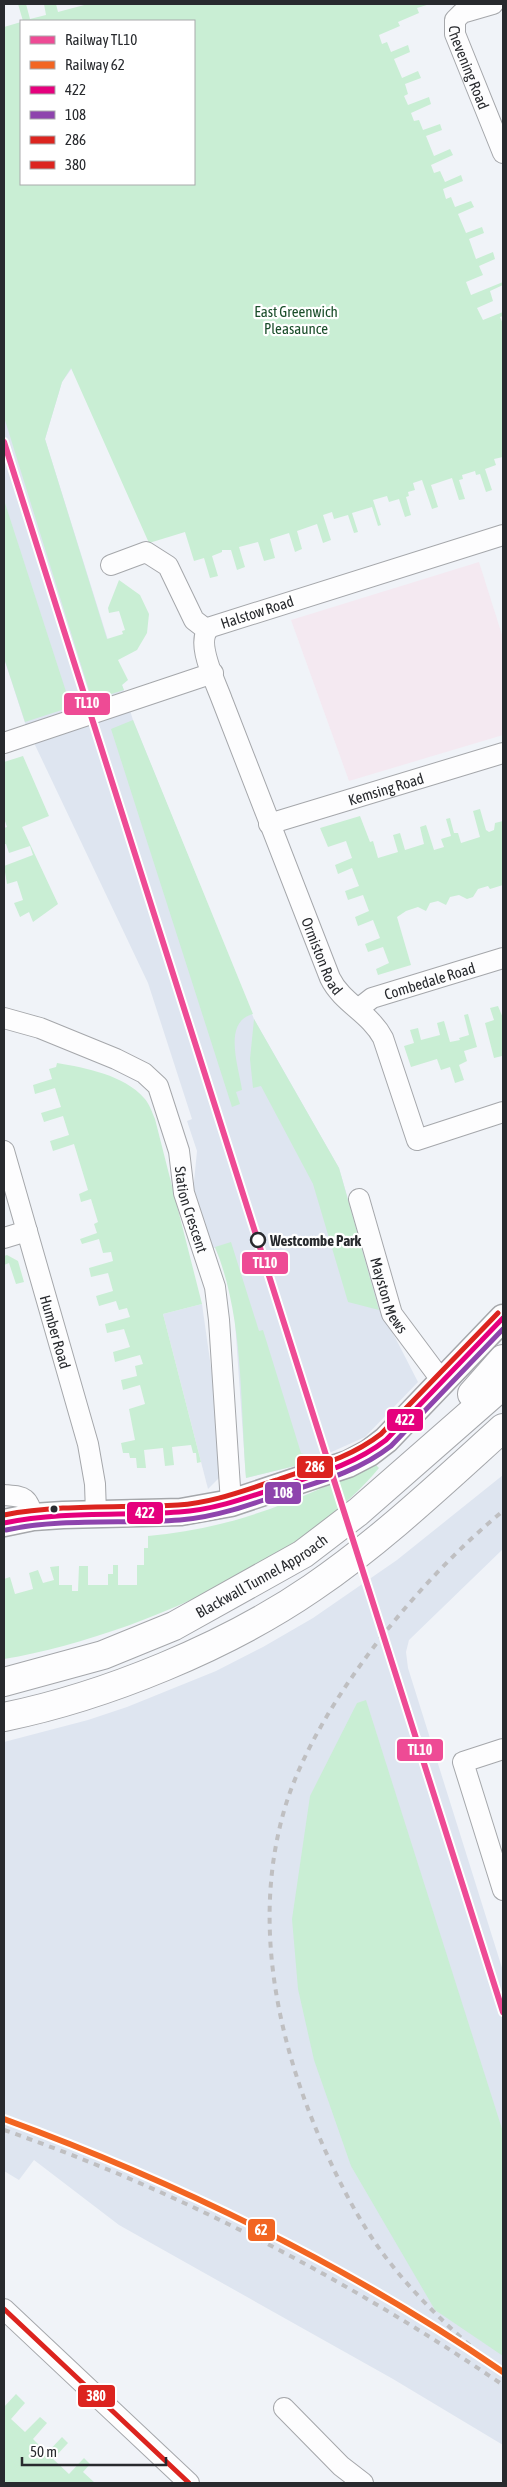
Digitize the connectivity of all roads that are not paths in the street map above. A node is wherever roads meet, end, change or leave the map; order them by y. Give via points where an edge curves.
1 (493, 4) edge
2 (503, 153) edge
3 (503, 535) edge
4 (111, 565) dead end
5 (207, 630) junction
6 (212, 673) junction
7 (4, 743) edge
8 (503, 753) edge
9 (269, 824) junction
10 (503, 958) edge
11 (358, 1009) junction
12 (4, 1018) edge
13 (503, 1112) edge
14 (4, 1151) edge
15 (359, 1199) dead end
16 (27, 1231) junction
17 (4, 1238) edge
18 (503, 1318) edge
19 (503, 1359) edge
20 (442, 1381) junction
21 (503, 1385) edge
22 (503, 1428) edge
23 (503, 1435) edge
24 (475, 1454) junction
25 (4, 1495) edge
26 (231, 1502) junction
27 (358, 1512) junction
28 (96, 1513) junction
29 (33, 1517) junction
30 (4, 1524) edge
31 (4, 1682) edge
32 (4, 1717) edge
33 (503, 1749) edge
34 (503, 1890) edge
35 (4, 2309) edge
36 (284, 2408) dead end
37 (189, 2483) edge
38 (363, 2483) edge

1 - 2 street, Chevening Road via 462,13 454,20 455,34
3 - 5 street, Halstow Road
4 - 5 street via 146,552 168,566 194,620
5 - 6 street, Halstow Road via 203,638
6 - 7 street
6 - 9 street, Ormiston Road
8 - 9 street, Kemsing Road
9 - 11 street, Ormiston Road via 330,978 341,995
10 - 11 street, Combedale Road via 372,998
11 - 13 street, Ormiston Road via 377,1026 383,1038 417,1140
12 - 26 street, Station Crescent via 40,1028 116,1059 144,1073 158,1086 179,1150 184,1193 215,1287
14 - 16 street, Humber Road
15 - 20 street, Mayston Mews via 392,1314
16 - 17 street
16 - 28 street, Humber Road via 88,1444 96,1484
18 - 20 street
19 - 27 highway
20 - 26 street via 403,1424 369,1453 348,1464
21 - 27 highway, Blackwall Tunnel Approach
22 - 24 highway
23 - 24 highway
24 - 32 highway via 370,1545 312,1589 234,1634 165,1666
25 - 29 street via 28,1501
26 - 28 street via 181,1512
27 - 31 highway, Blackwall Tunnel Approach via 303,1554 174,1626 103,1655
28 - 29 street
29 - 30 street
33 - 34 street via 463,1762
35 - 37 street
36 - 38 street via 341,2466

